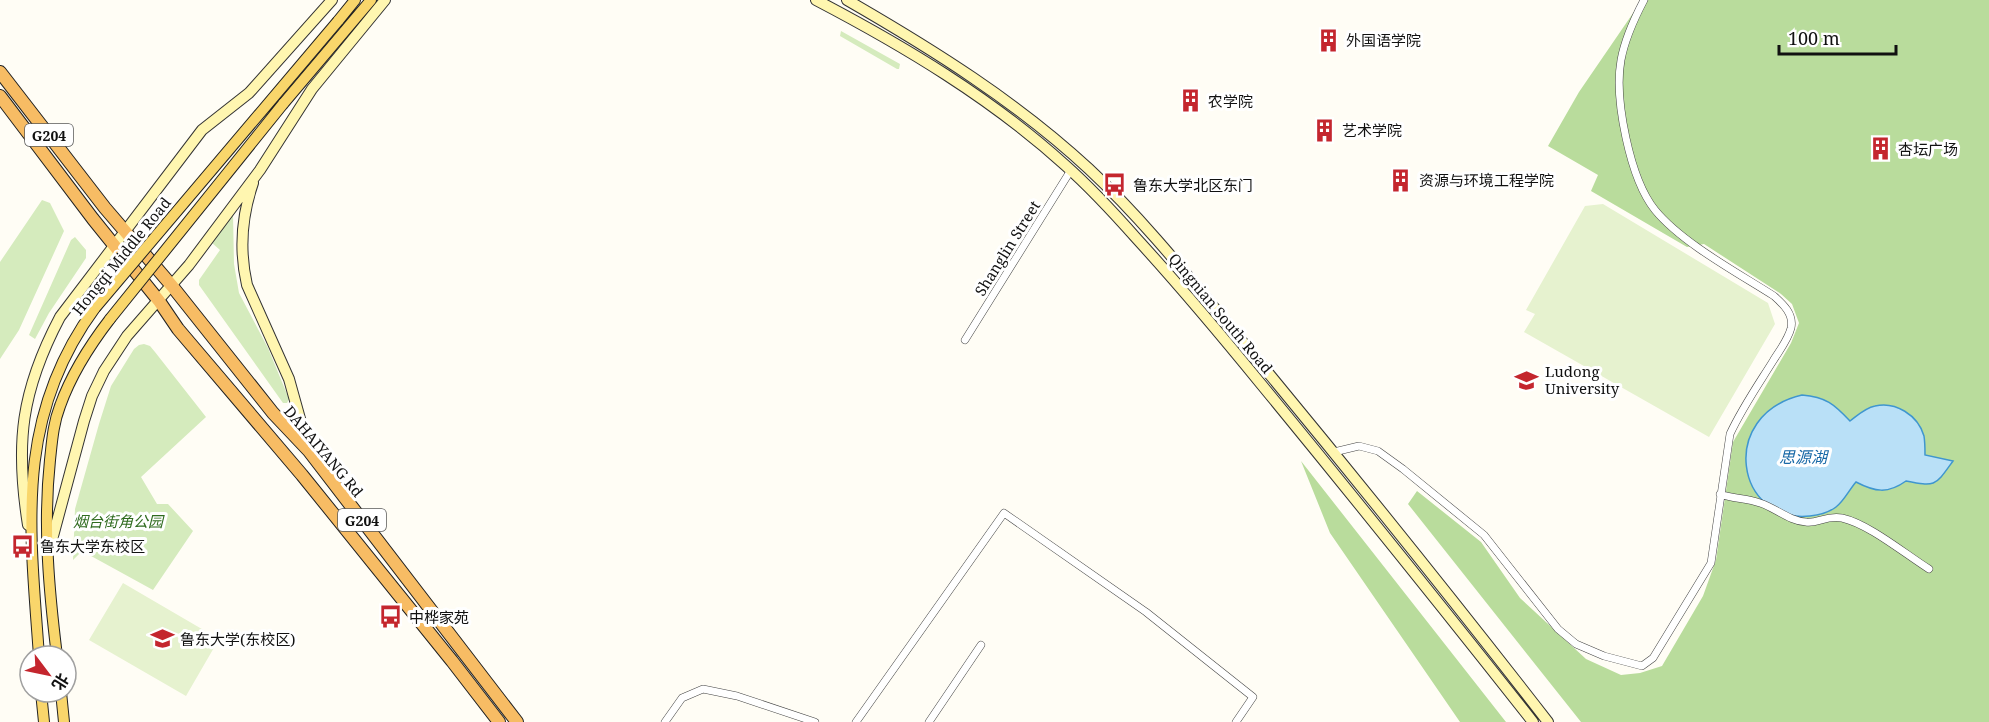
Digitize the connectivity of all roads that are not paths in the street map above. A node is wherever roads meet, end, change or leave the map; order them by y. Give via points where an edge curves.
1 (332, 0) edge
2 (355, 0) edge
3 (371, 0) edge
4 (385, 0) edge
5 (816, 0) edge
6 (847, 0) edge
7 (1644, 0) edge
8 (352, 33) junction
9 (0, 72) edge
10 (0, 96) edge
11 (260, 170) junction
12 (1071, 170) junction
13 (125, 233) junction
14 (113, 245) junction
15 (172, 286) junction
16 (159, 301) junction
17 (965, 340) dead end
18 (309, 451) junction
19 (1334, 452) junction
20 (1720, 494) junction
21 (30, 535) junction
22 (47, 560) junction
23 (1929, 569) dead end
24 (38, 644) edge
25 (56, 644) edge
26 (981, 645) dead end
27 (42, 704) edge
28 (62, 704) edge
29 (44, 722) edge
30 (64, 722) edge
31 (499, 722) edge
32 (517, 722) edge
33 (665, 722) edge
34 (815, 722) edge
35 (856, 722) edge
36 (929, 722) edge
37 (1236, 722) edge
38 (1533, 722) edge
39 (1548, 722) edge

1 - 13 main road via 249,93 207,124
2 - 21 main road, Hongqi Middle Road, bridge via 80,330 58,369 39,427
3 - 8 main road, Hongqi Middle Road
4 - 8 main road
5 - 12 main road, Qingnian South Road via 954,80
6 - 19 main road, Qingnian South Road via 961,69 1088,168 1145,228
7 - 20 street via 1630,27 1620,72 1626,137 1641,189 1655,210 1677,230 1774,296 1791,320 1785,342 1730,434
8 - 11 main road
8 - 22 main road, Hongqi Middle Road, bridge via 283,104 100,332 74,377 53,429 47,486
9 - 13 highway, G204
10 - 14 highway, G204
11 - 15 main road
11 - 18 main road via 243,221 243,269 289,379
12 - 17 street, Shanglin Street
12 - 38 main road, Qingnian South Road via 1189,296
13 - 14 main road
13 - 15 highway, DAHAIYANG Rd / G204
14 - 16 highway, G204
14 - 21 main road via 60,317 34,375 22,437
15 - 16 main road
15 - 18 highway, DAHAIYANG Rd / G204 via 273,413
16 - 22 main road via 127,336 92,396
16 - 31 highway, G204
18 - 32 highway, DAHAIYANG Rd / G204
19 - 20 street via 1359,446 1378,451 1484,535 1558,629 1576,644 1642,666 1653,658 1711,563
19 - 39 main road, Qingnian South Road
20 - 23 street via 1758,502 1808,523 1825,517 1855,522
21 - 24 main road, Hongqi Middle Road
22 - 25 main road, Hongqi Middle Road
26 - 36 street
27 - 29 main road
28 - 30 main road
33 - 34 street via 682,698 703,689
35 - 37 street via 1004,513 1146,612 1253,697

